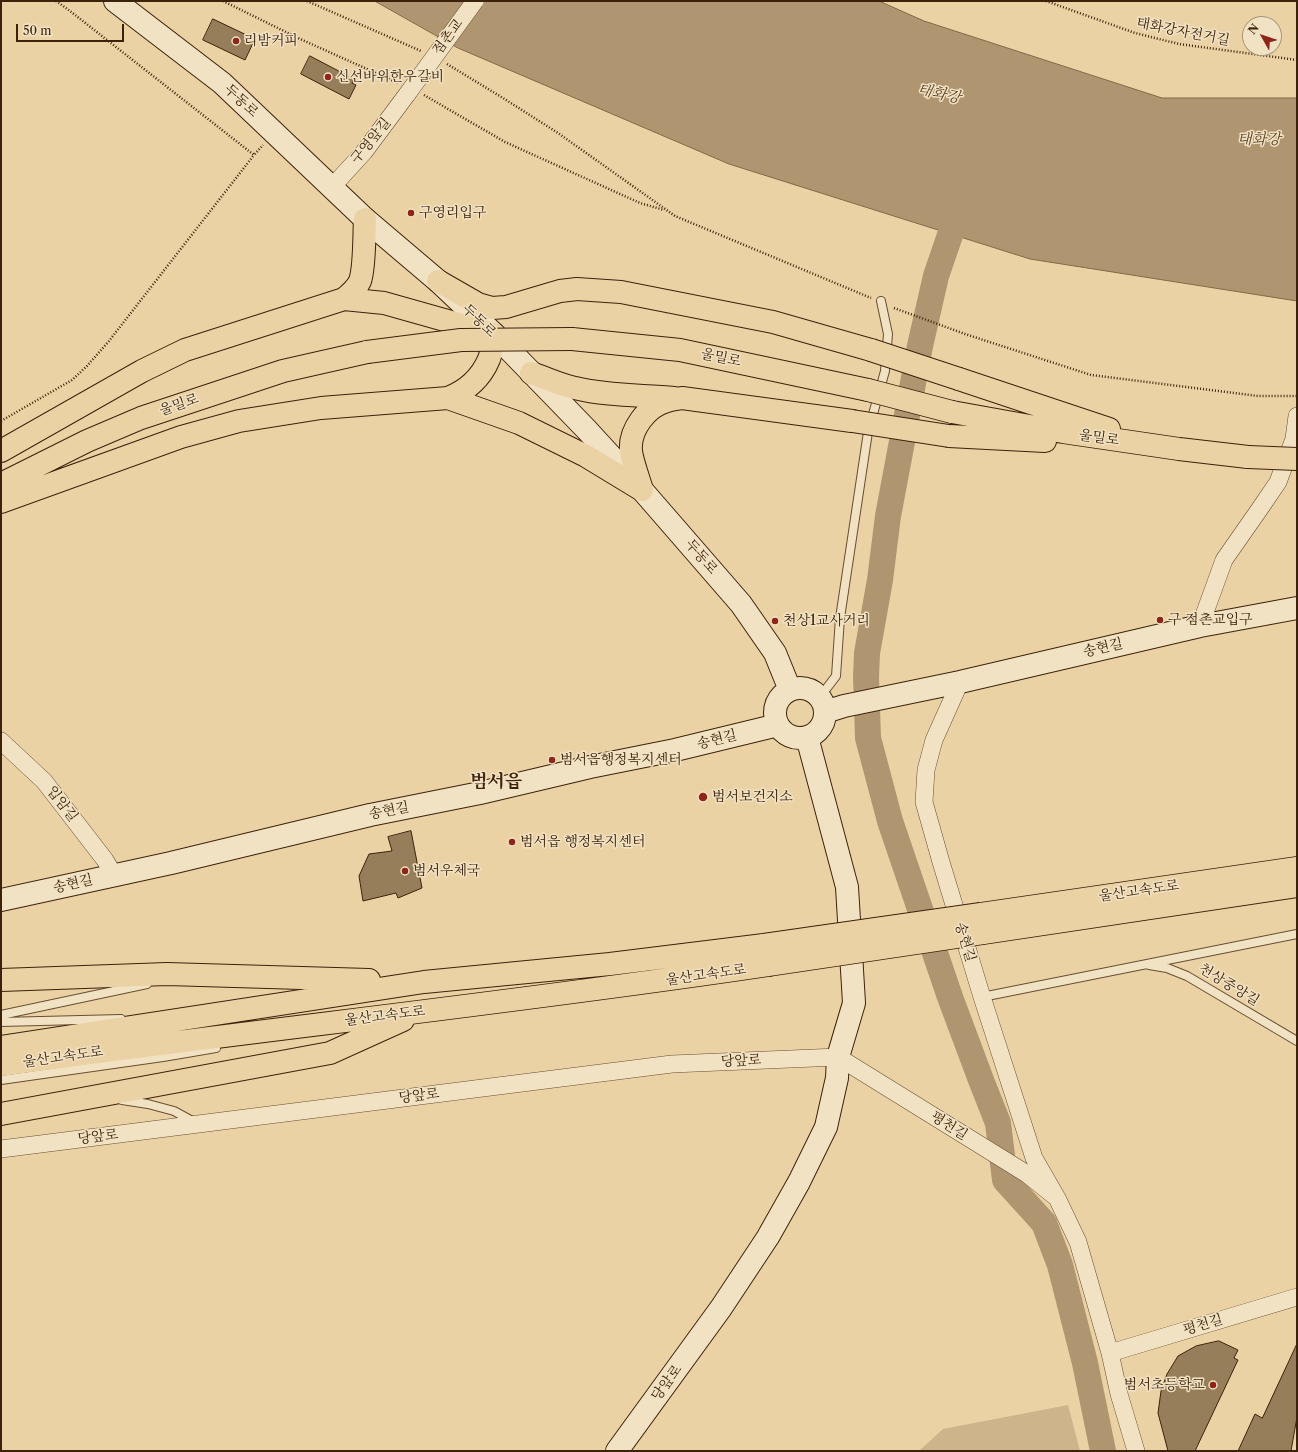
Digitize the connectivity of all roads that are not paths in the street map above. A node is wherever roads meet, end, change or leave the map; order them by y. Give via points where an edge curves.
1 (115, 1) edge
2 (475, 1) edge
3 (411, 91) joint
4 (332, 187) junction
5 (365, 219) junction
6 (438, 281) junction
7 (547, 294) junction
8 (344, 299) junction
9 (881, 302) road end
10 (498, 339) junction
11 (531, 372) junction
12 (448, 398) junction
13 (682, 398) junction
14 (1297, 416) edge
15 (1163, 447) junction
16 (1, 451) edge
17 (1297, 459) edge
18 (1, 484) edge
19 (642, 490) junction
20 (1, 502) edge
21 (1289, 609) edge
22 (1200, 626) junction
23 (960, 682) junction
24 (790, 690) junction
25 (830, 705) junction
26 (778, 725) junction
27 (807, 737) junction
28 (1, 741) edge
29 (1297, 868) edge
30 (114, 875) junction
31 (1297, 886) edge
32 (1, 900) edge
33 (982, 924) junction
34 (1297, 934) edge
35 (766, 955) junction
36 (1143, 964) junction
37 (191, 975) junction
38 (1, 980) edge
39 (424, 982) junction
40 (982, 997) junction
41 (426, 1010) junction
42 (1, 1015) edge
43 (197, 1017) junction
44 (1, 1022) edge
45 (256, 1041) dead end
46 (1297, 1041) edge
47 (225, 1046) dead end
48 (1, 1047) edge
49 (838, 1057) junction
50 (1, 1065) edge
51 (1, 1080) edge
52 (81, 1099) junction
53 (1, 1114) edge
54 (198, 1124) junction
55 (1, 1149) edge
56 (1057, 1198) junction
57 (1297, 1297) edge
58 (1110, 1353) junction
59 (617, 1451) edge
60 (1136, 1451) edge

1 - 4 street, 두동로 via 222,83
2 - 3 street, 점촌교, bridge
3 - 4 street, 구영앞길 via 364,152
4 - 5 street, 두동로
5 - 6 street, 두동로
5 - 8 main road via 360,281 355,290
6 - 7 main road via 473,301 492,308 506,307
6 - 10 street, 두동로
7 - 10 main road via 502,321 497,330
7 - 15 main road, bridge via 577,290 621,292 773,322 870,350
8 - 10 main road via 384,303
8 - 16 main road via 185,350
9 - 25 lane via 888,334 884,371 868,432 840,618 836,676
10 - 11 street, 두동로
10 - 12 main road via 489,359 473,382 460,393
11 - 13 main road via 560,384 597,392
11 - 19 street, 두동로
12 - 19 main road via 519,423 586,456
12 - 20 main road via 321,408 239,421 181,437
13 - 15 main road, bridge via 949,436
13 - 19 main road via 656,406 647,413 632,435 631,451
14 - 22 street via 1294,439 1278,482 1224,560
15 - 17 main road, 울밀로, bridge via 1248,457
15 - 18 main road, 울밀로, bridge via 952,412 868,390 680,350 572,340 461,340 367,352 282,371 141,418 87,441
19 - 24 street, 두동로 via 742,604 776,653
21 - 22 street, 송현길
22 - 23 street, 송현길
23 - 25 street, 송현길
23 - 40 street, 송현길 via 934,740 926,770 924,802
24 - 25 street via 798,687 814,691
24 - 26 street via 780,698 775,709
25 - 27 street via 820,728
26 - 27 street via 790,736
26 - 30 street, 송현길 via 675,750 370,815
27 - 49 street, 당앞로 via 847,887 854,1003
28 - 30 street, 입암길 via 44,781
29 - 33 main road, 울산고속도로
30 - 32 street, 송현길
31 - 33 main road, 울산고속도로
33 - 35 main road, bridge
34 - 36 lane
35 - 39 main road, 울산고속도로 via 610,964
35 - 41 main road, 울산고속도로 via 641,984
36 - 40 lane
36 - 46 lane, 천상중앙길 via 1167,968 1187,976
37 - 38 main road
37 - 39 main road
37 - 42 lane
39 - 43 main road, 울산고속도로
40 - 56 street, 평천길 via 1034,1158
41 - 45 lane
41 - 50 main road, 울산고속도로
41 - 52 main road via 330,1053
43 - 44 lane
43 - 48 main road, 울산고속도로
47 - 51 lane
49 - 54 street, 당앞로 via 672,1064
49 - 56 street, 평천길 via 1027,1174
49 - 59 street, 당앞로 via 837,1078 826,1127 799,1182 768,1237 721,1308
52 - 53 main road
52 - 54 lane via 118,1099 148,1104 174,1111
54 - 55 street, 당앞로
56 - 58 street, 평천길 via 1078,1242
57 - 58 street, 평천길
58 - 60 street, 평천길

